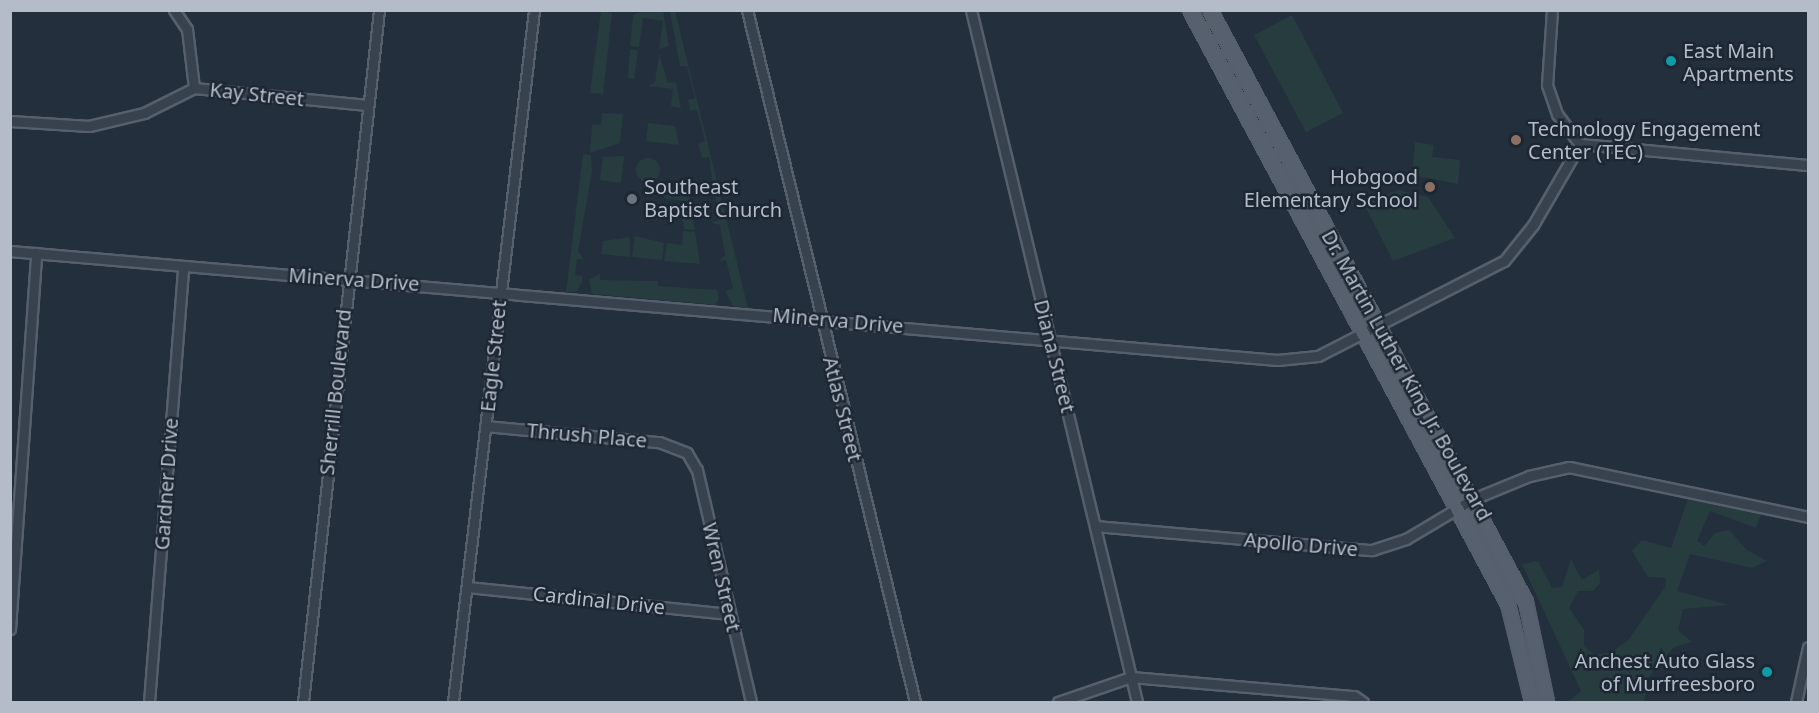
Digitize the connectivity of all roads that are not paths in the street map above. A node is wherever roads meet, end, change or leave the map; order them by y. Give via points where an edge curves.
1 (174, 10) edge
2 (379, 10) edge
3 (534, 10) edge
4 (747, 10) edge
5 (971, 10) edge
6 (1190, 10) edge
7 (1210, 10) edge
8 (1552, 10) edge
9 (194, 88) junction
10 (367, 105) junction
11 (10, 121) edge
12 (1580, 144) junction
13 (1809, 165) edge
14 (10, 251) edge
15 (36, 253) junction
16 (183, 266) junction
17 (347, 279) junction
18 (501, 290) junction
19 (821, 318) junction
20 (1380, 327) junction
21 (1363, 336) junction
22 (1050, 337) junction
23 (485, 426) junction
24 (687, 453) joint
25 (1473, 499) junction
26 (1458, 508) junction
27 (1809, 517) edge
28 (1095, 526) junction
29 (467, 587) junction
30 (730, 614) junction
31 (10, 629) edge
32 (1809, 648) edge
33 (1131, 677) junction
34 (148, 702) edge
35 (303, 702) edge
36 (453, 702) edge
37 (751, 702) edge
38 (915, 702) edge
39 (1058, 702) edge
40 (1137, 702) edge
41 (1363, 702) edge
42 (1532, 702) edge
43 (1547, 702) edge
44 (1796, 702) edge

1 - 9 street via 187,29
2 - 10 street, Sherrill Boulevard
3 - 18 street, Eagle Street
4 - 19 street, Atlas Street
5 - 22 street, Diana Street
6 - 21 main road, Dr. Martin Luther King Jr. Boulevard
7 - 20 main road, Dr. Martin Luther King Jr. Boulevard
8 - 12 street via 1547,85 1557,114
9 - 10 street, Kay Street
9 - 11 street, Kay Street via 144,113 89,126
10 - 17 street, Sherrill Boulevard
12 - 13 street
12 - 20 street, Minerva Drive via 1533,225 1504,261
14 - 15 street, Minerva Drive
15 - 16 street, Minerva Drive
15 - 31 street
16 - 17 street, Minerva Drive
16 - 34 street, Gardner Drive
17 - 18 street, Minerva Drive
17 - 35 street, Sherrill Boulevard
18 - 19 street, Minerva Drive
18 - 23 street, Eagle Street
19 - 22 street, Minerva Drive
19 - 38 street, Atlas Street
20 - 21 street, Minerva Drive
20 - 25 main road, Dr. Martin Luther King Jr. Boulevard
21 - 22 street, Minerva Drive via 1318,356 1277,360
21 - 26 main road, Dr. Martin Luther King Jr. Boulevard
22 - 28 street, Diana Street
23 - 24 street, Thrush Place via 659,442
23 - 29 street, Eagle Street
24 - 30 street, Wren Street via 697,470
25 - 26 street, Apollo Drive
25 - 27 street, Apollo Drive via 1528,476 1569,467
25 - 43 main road, Dr. Martin Luther King Jr. Boulevard via 1526,602
26 - 28 street, Apollo Drive via 1406,539 1372,550
26 - 42 main road, Dr. Martin Luther King Jr. Boulevard via 1508,604
28 - 33 street, Diana Street
29 - 30 street, Cardinal Drive
29 - 36 street, Eagle Street
30 - 37 street, Wren Street
32 - 44 street
33 - 39 street
33 - 40 street, Diana Street
33 - 41 street via 1354,696

